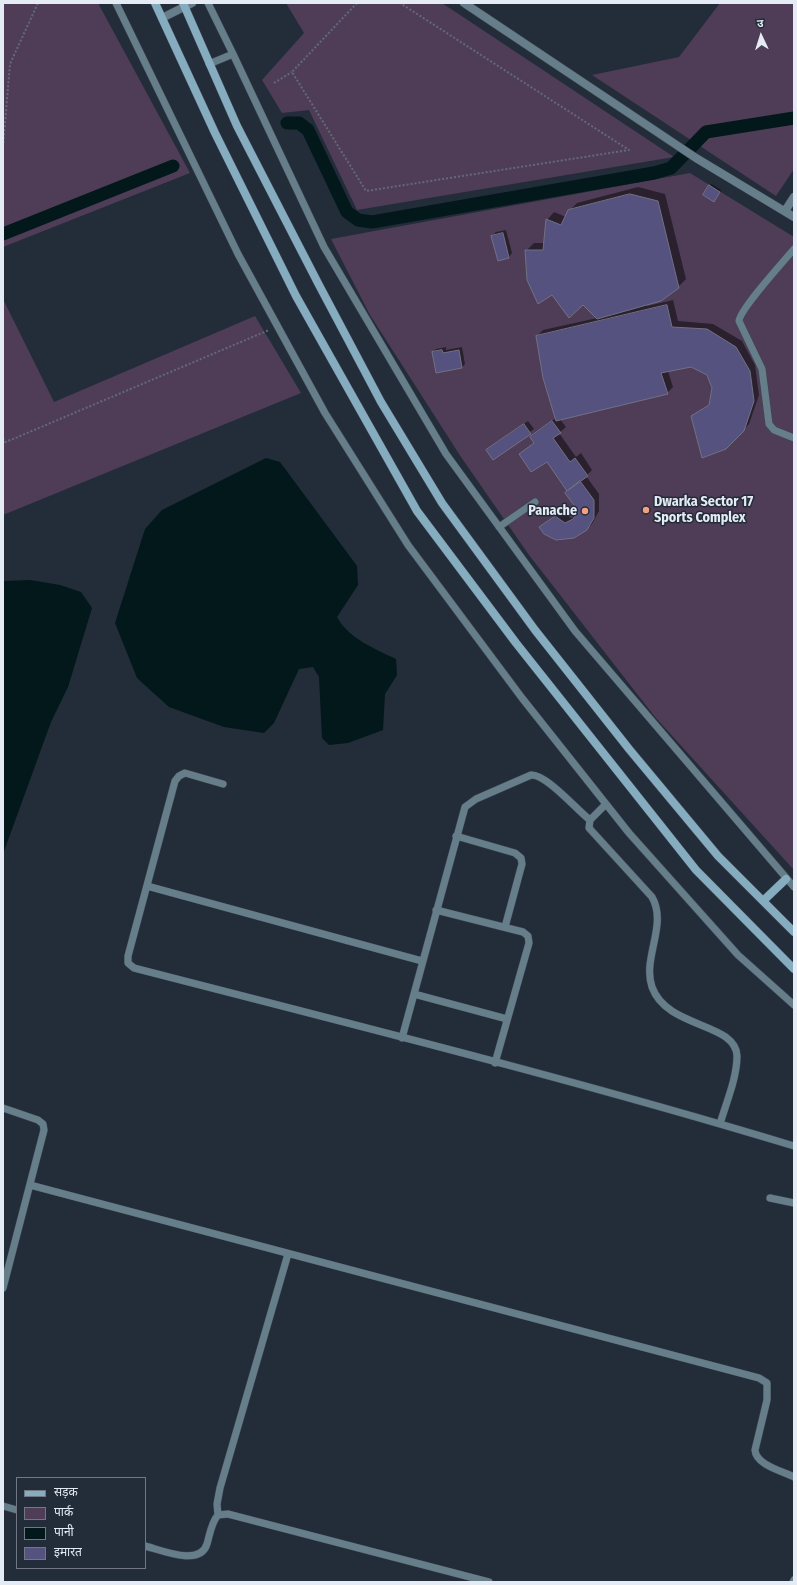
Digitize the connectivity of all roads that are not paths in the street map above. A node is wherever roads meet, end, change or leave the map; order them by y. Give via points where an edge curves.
1 (116, 3) edge
2 (155, 3) edge
3 (208, 3) edge
4 (464, 3) edge
5 (187, 4) edge
6 (162, 18) junction
7 (233, 54) junction
8 (210, 64) junction
9 (794, 197) edge
10 (785, 211) junction
11 (794, 217) edge
12 (794, 249) edge
13 (794, 438) edge
14 (535, 502) dead end
15 (499, 527) junction
16 (223, 784) dead end
17 (606, 804) junction
18 (590, 820) junction
19 (456, 836) junction
20 (786, 879) junction
21 (147, 886) junction
22 (794, 887) edge
23 (763, 901) junction
24 (436, 910) junction
25 (505, 927) junction
26 (794, 932) edge
27 (422, 961) junction
28 (794, 969) edge
29 (414, 994) junction
30 (794, 1005) edge
31 (507, 1019) junction
32 (402, 1038) junction
33 (495, 1063) junction
34 (3, 1108) edge
35 (720, 1124) junction
36 (794, 1146) edge
37 (30, 1185) junction
38 (770, 1198) dead end
39 (794, 1203) edge
40 (288, 1254) junction
41 (3, 1288) edge
42 (794, 1476) edge
43 (3, 1506) edge
44 (16, 1510) edge
45 (218, 1515) junction
46 (146, 1546) edge
47 (489, 1582) edge

1 - 17 lane via 238,254 325,413 408,545 522,698
2 - 6 main road
3 - 7 lane
4 - 10 street via 696,158
5 - 6 street
5 - 8 main road
6 - 28 main road via 215,133 296,296 417,511 521,649 696,870
7 - 8 lane
7 - 15 lane via 324,247 446,454
8 - 23 main road via 237,126 381,402 442,503 534,630 624,743 718,856
9 - 10 street
10 - 11 street
12 - 13 lane via 743,312 740,321 762,369 769,424 774,430
14 - 15 lane
15 - 20 lane via 575,630
16 - 21 lane via 185,773 175,781
17 - 18 lane
17 - 30 lane via 738,955
18 - 19 lane via 552,783 537,774 469,803 462,813
18 - 35 lane via 589,828 655,902 657,922 651,977 652,987 660,1000 677,1015 727,1036 735,1048 736,1068
19 - 24 lane
19 - 25 lane via 515,853 521,858 522,864
20 - 22 lane
20 - 23 main road
21 - 27 lane
21 - 32 lane via 128,956 128,963 134,968
23 - 26 main road
24 - 25 lane
24 - 27 lane
25 - 31 lane via 523,932 528,936 529,943
27 - 29 lane
29 - 31 lane
29 - 32 lane
31 - 33 lane
32 - 33 lane
33 - 35 lane
34 - 37 lane via 43,1124 43,1137
35 - 36 lane
37 - 40 lane
37 - 41 lane
38 - 39 lane
40 - 42 lane via 759,1378 767,1383 768,1394 755,1450 756,1456 761,1461
40 - 45 lane via 220,1488
43 - 44 lane
45 - 46 lane via 206,1546 199,1554 188,1556
45 - 47 lane via 234,1515

